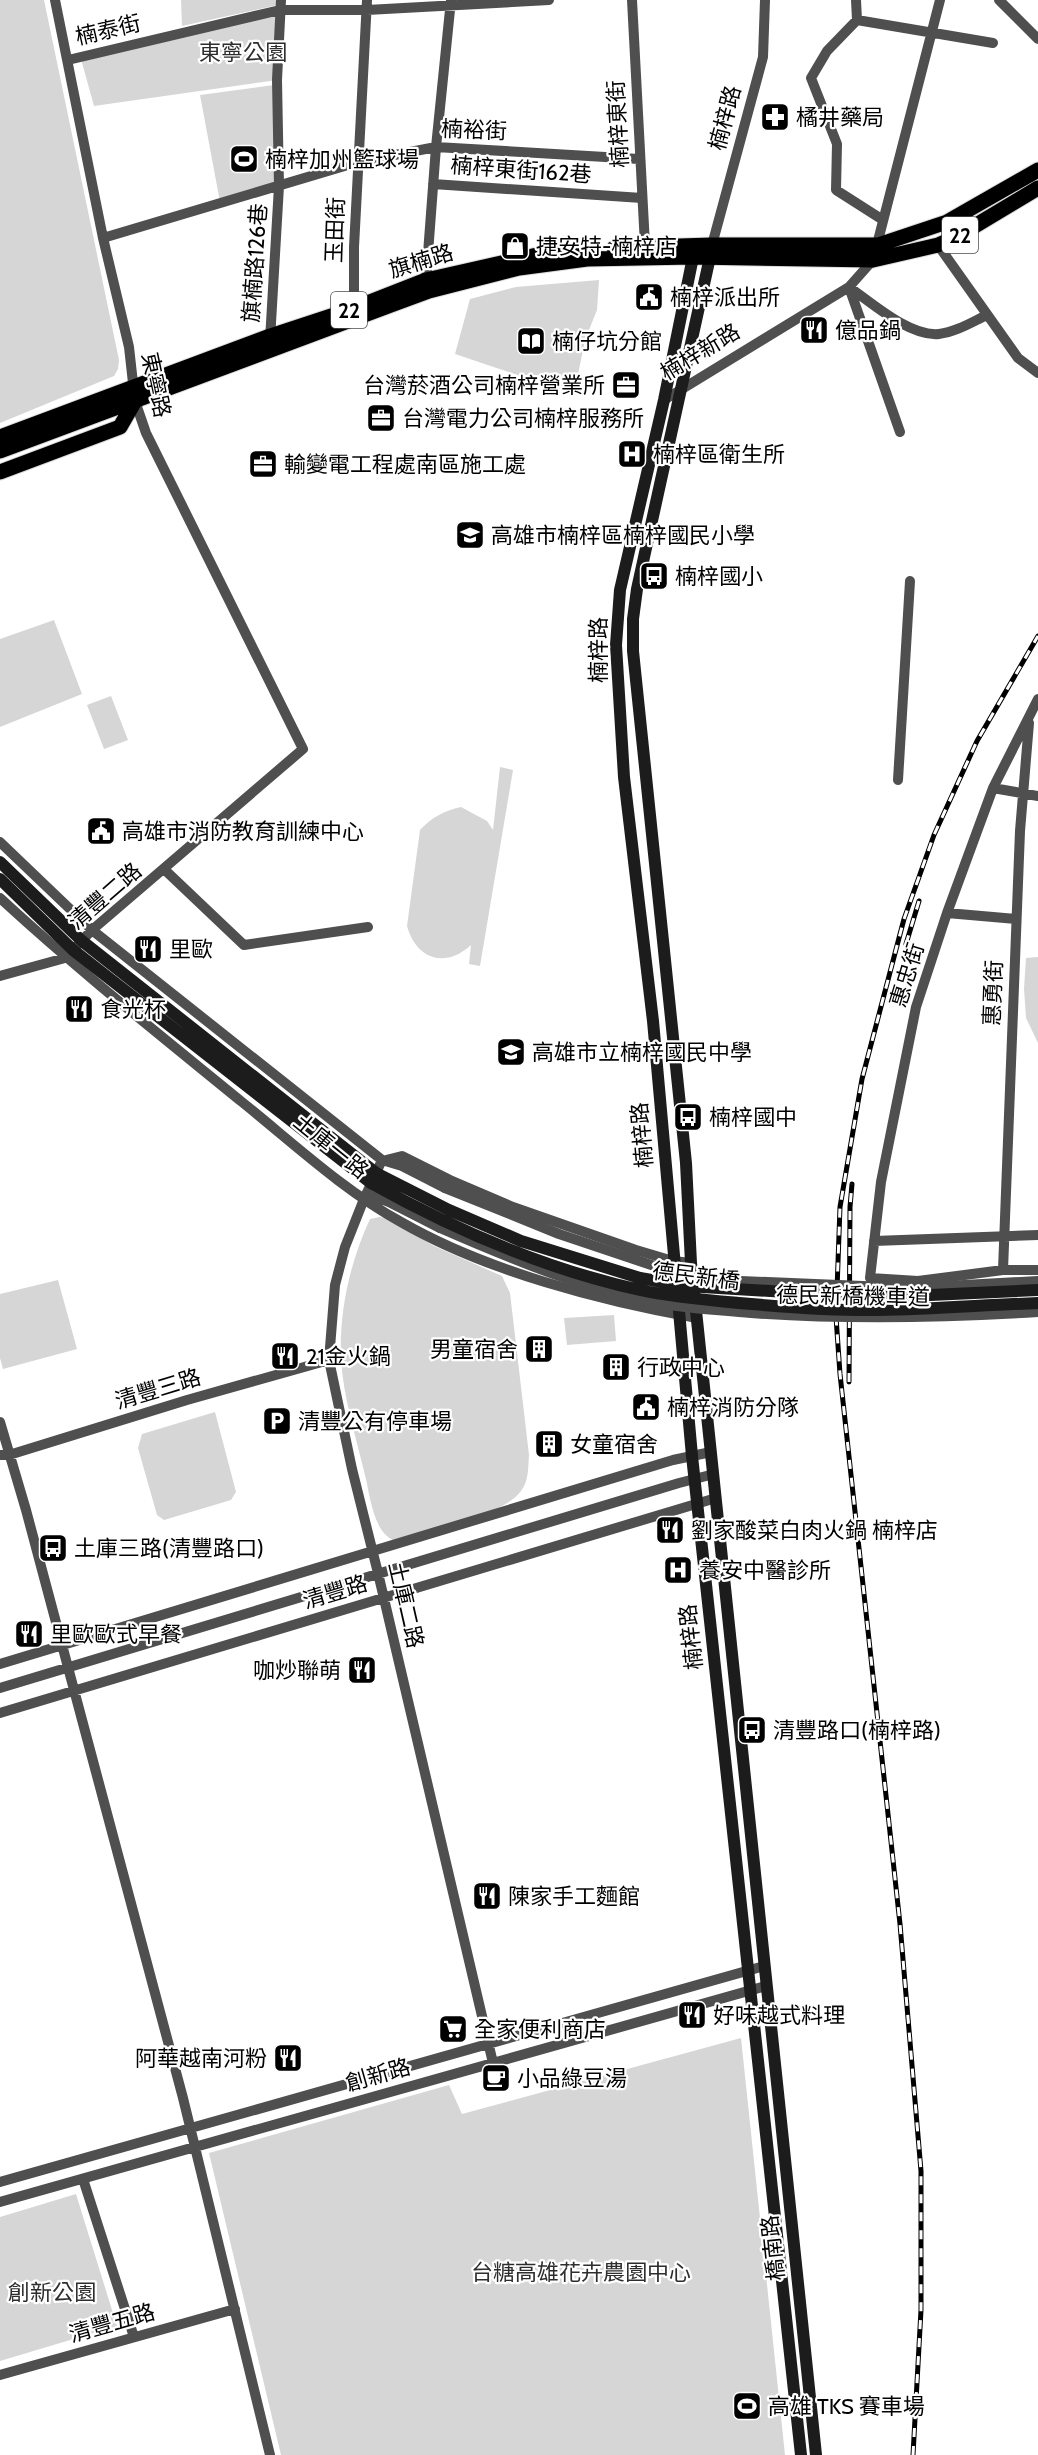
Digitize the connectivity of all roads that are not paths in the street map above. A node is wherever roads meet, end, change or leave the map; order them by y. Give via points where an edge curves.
1 (56, 0) edge
2 (549, 0) edge
3 (632, 0) edge
4 (765, 0) edge
5 (856, 0) edge
6 (940, 0) edge
7 (999, 0) edge
8 (451, 3) edge
9 (280, 5) edge
10 (367, 5) edge
11 (857, 20) junction
12 (932, 33) junction
13 (1038, 39) edge
14 (993, 43) dead end
15 (68, 60) junction
16 (436, 147) junction
17 (639, 159) junction
18 (358, 162) junction
19 (1038, 170) edge
20 (433, 184) junction
21 (279, 186) junction
22 (1038, 188) edge
23 (642, 198) junction
24 (883, 220) junction
25 (103, 238) junction
26 (938, 244) junction
27 (645, 245) junction
28 (878, 245) junction
29 (712, 251) junction
30 (693, 256) junction
31 (873, 260) junction
32 (428, 286) junction
33 (849, 287) junction
34 (354, 313) junction
35 (987, 315) junction
36 (271, 343) junction
37 (1038, 373) edge
38 (681, 390) junction
39 (134, 394) junction
40 (664, 400) junction
41 (900, 432) dead end
42 (0, 437) edge
43 (0, 451) edge
44 (0, 472) edge
45 (910, 581) dead end
46 (1038, 699) edge
47 (1029, 717) junction
48 (303, 749) joint
49 (898, 780) dead end
50 (993, 788) junction
51 (1023, 793) junction
52 (1038, 795) edge
53 (0, 842) edge
54 (0, 862) edge
55 (164, 869) junction
56 (0, 879) edge
57 (0, 898) edge
58 (947, 914) junction
59 (1016, 919) junction
60 (368, 927) dead end
61 (92, 930) junction
62 (73, 950) junction
63 (0, 976) edge
64 (382, 1160) junction
65 (373, 1178) junction
66 (364, 1199) junction
67 (1038, 1235) edge
68 (1005, 1238) junction
69 (874, 1241) junction
70 (673, 1261) junction
71 (691, 1263) junction
72 (1003, 1270) junction
73 (1038, 1270) edge
74 (1038, 1281) edge
75 (1038, 1290) edge
76 (1038, 1303) edge
77 (1038, 1312) edge
78 (678, 1315) junction
79 (697, 1318) junction
80 (328, 1360) junction
81 (0, 1422) edge
82 (711, 1452) junction
83 (5, 1455) edge
84 (692, 1456) junction
85 (714, 1474) junction
86 (695, 1478) junction
87 (716, 1498) junction
88 (698, 1503) junction
89 (373, 1551) junction
90 (378, 1573) junction
91 (384, 1598) junction
92 (62, 1646) junction
93 (0, 1664) edge
94 (68, 1667) junction
95 (0, 1688) edge
96 (74, 1690) junction
97 (0, 1713) edge
98 (764, 1966) junction
99 (748, 1970) junction
100 (766, 1986) junction
101 (751, 1990) junction
102 (771, 2037) joint
103 (756, 2038) joint
104 (489, 2044) junction
105 (493, 2063) junction
106 (190, 2128) junction
107 (195, 2147) junction
108 (83, 2179) junction
109 (0, 2182) edge
110 (0, 2202) edge
111 (235, 2309) junction
112 (134, 2337) junction
113 (0, 2375) edge
114 (270, 2455) edge
115 (801, 2455) edge
116 (816, 2455) edge

1 - 15 street, 東寧路
2 - 8 street, 楠泰街
3 - 17 street, 楠梓東街
4 - 29 street, 楠梓路 via 763,57
5 - 11 street
6 - 12 street
7 - 13 street
8 - 10 street, 楠泰街
8 - 16 street
9 - 10 street, 楠泰街
9 - 15 street, 楠泰街
9 - 21 street, 旗楠路126巷
10 - 18 street, 玉田街
11 - 12 street
11 - 24 street via 827,51 811,78 837,144 836,190
12 - 14 street
12 - 24 street
15 - 25 street, 東寧路
16 - 17 street, 楠裕街
16 - 18 street, 楠裕街
16 - 20 street
17 - 23 street, 楠梓東街
18 - 21 street, 楠裕街
18 - 34 street, 玉田街
19 - 28 main road, 22 via 947,222
20 - 23 street, 楠梓東街162巷
20 - 32 street
21 - 25 street, 楠裕街
21 - 36 street, 旗楠路126巷
22 - 26 main road, 22
23 - 27 street, 楠梓東街
24 - 28 street
25 - 39 street, 東寧路 via 129,346
26 - 31 main road, 22
26 - 35 street
27 - 29 main road, 旗楠路 / 22
27 - 32 main road, 旗楠路 / 22 via 546,253
28 - 29 main road, 旗楠路 / 22
28 - 31 street
29 - 30 main road, 旗楠路 / 22
29 - 31 main road, 旗楠路 / 22
29 - 38 street, 楠梓路
30 - 32 main road, 旗楠路 / 22 via 587,259
30 - 40 street, 楠梓路
31 - 33 street, 楠梓新路
32 - 34 main road, 旗楠路 / 22
33 - 35 street via 910,328 928,334 950,332
33 - 38 street, 楠梓新路
33 - 41 street
34 - 36 main road, 旗楠路 / 22
35 - 37 street via 1018,358
36 - 39 main road, 旗楠路 / 22
38 - 40 street, 楠梓新路
38 - 71 street, 楠梓路 via 637,590 633,651 686,1163
39 - 42 main road, 旗楠路 / 22
39 - 43 main road, 旗楠路 / 22
39 - 44 main road via 120,427
39 - 48 street, 東寧路 via 146,433
40 - 70 street, 楠梓路 via 620,590 615,645 624,777 654,1033
45 - 49 street
46 - 47 street, 惠忠街
47 - 50 street, 惠忠街
47 - 51 street, 惠勇街
48 - 55 street, 清豐二路
50 - 51 street
50 - 58 street, 惠忠街
51 - 52 street
51 - 59 street, 惠勇街
53 - 61 street, 土庫一路
54 - 62 street, 土庫一路
55 - 60 street via 244,945
55 - 61 street, 清豐二路
56 - 62 street, 土庫一路
57 - 62 street, 土庫一路
58 - 59 street
58 - 69 street, 惠忠街 via 916,1007 881,1182
59 - 68 street, 惠勇街
61 - 62 street, 清豐二路
61 - 64 street, 土庫一路
62 - 63 street, 清豐二路
62 - 65 street, 土庫一路
62 - 66 street, 土庫一路
64 - 65 street, 土庫二路
64 - 70 street, 土庫一路 via 402,1156 513,1207
64 - 74 street, 德民新橋機車道, bridge via 558,1234 678,1274 717,1280 910,1288
65 - 66 street, 土庫二路
65 - 75 street, 德民新橋, bridge via 521,1241 640,1278 686,1286 887,1297
65 - 76 street, 德民新橋, bridge via 475,1236 640,1290 699,1299 866,1310
66 - 77 street, 德民新橋機車道, bridge via 374,1196 548,1272 665,1304 788,1316 862,1318
66 - 78 street, 土庫一路 via 437,1241 484,1260 532,1277
66 - 80 street, 土庫二路 via 335,1285
67 - 68 street
68 - 69 street
68 - 72 street, 惠勇街
69 - 72 street, 惠忠街 via 870,1278 918,1281
70 - 71 street, 土庫一路
70 - 78 street, 楠梓路
71 - 79 street, 楠梓路
72 - 73 street
78 - 79 street, 土庫一路
78 - 84 street, 楠梓路
79 - 82 street, 楠梓路
80 - 83 street, 清豐三路
80 - 89 street, 土庫二路
81 - 83 street
82 - 84 street, 清豐路
82 - 85 street, 楠梓路
83 - 92 street
84 - 86 street, 楠梓路
84 - 89 street, 清豐路
85 - 86 street, 清豐路
85 - 87 street, 楠梓路
86 - 88 street, 楠梓路
86 - 90 street, 清豐路
87 - 88 street, 清豐路
87 - 98 street, 楠梓路
88 - 91 street, 清豐路
88 - 99 street, 楠梓路
89 - 90 street, 土庫二路
89 - 92 street, 清豐路
90 - 91 street, 土庫二路
90 - 94 street, 清豐路
91 - 96 street, 清豐路
91 - 104 street, 土庫二路
92 - 93 street, 清豐路
92 - 94 street
94 - 95 street, 清豐路
94 - 96 street
96 - 97 street, 清豐路
96 - 106 street
98 - 99 street, 創新路
98 - 100 street, 楠梓路
99 - 101 street, 楠梓路
99 - 104 street, 創新路
100 - 101 street, 創新路
100 - 102 street, 楠梓路
101 - 103 street, 楠梓路
101 - 105 street, 創新路
102 - 116 street, 橋南路
103 - 115 street, 橋南路
104 - 105 street, 土庫二路
104 - 106 street, 創新路
105 - 107 street, 創新路
106 - 107 street
106 - 109 street, 創新路
107 - 108 street, 創新路
107 - 111 street
108 - 110 street, 創新路
108 - 112 street
111 - 112 street, 清豐五路
111 - 114 street
112 - 113 street, 清豐五路

